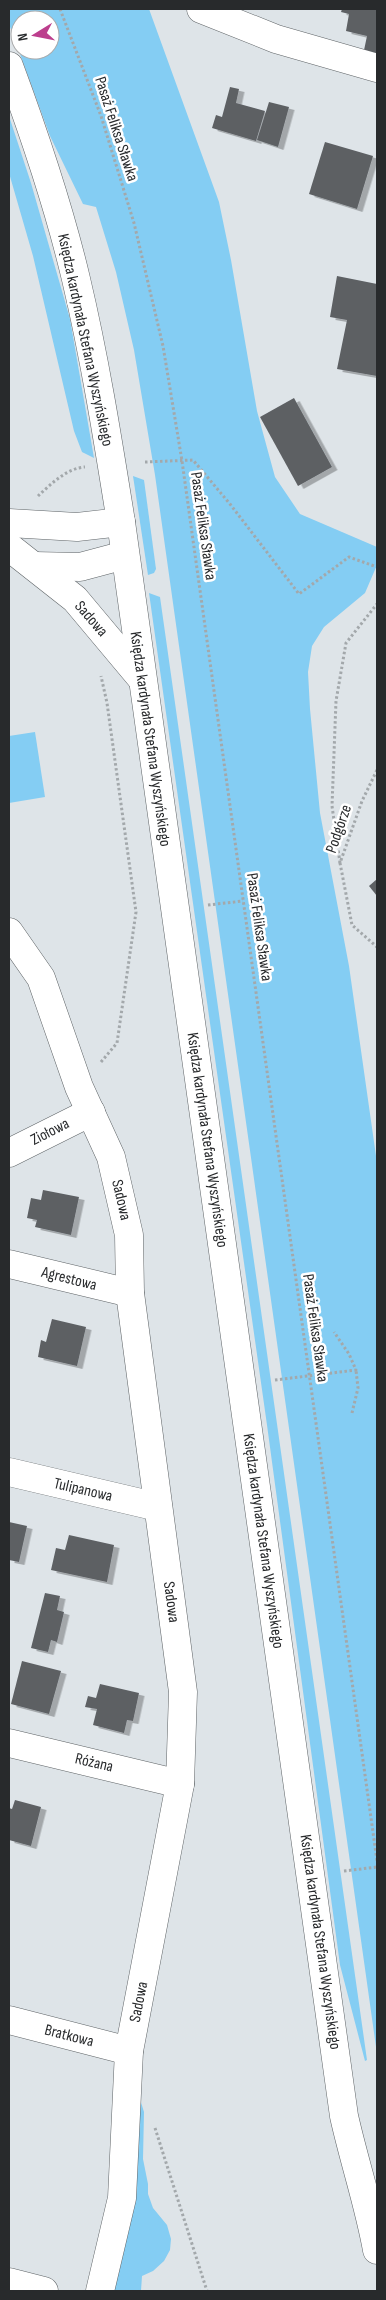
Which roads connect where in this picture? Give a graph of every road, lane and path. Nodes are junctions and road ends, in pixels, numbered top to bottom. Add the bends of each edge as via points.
1 (60, 9) edge
2 (201, 9) edge
3 (9, 66) edge
4 (377, 68) edge
5 (145, 462) dead end
6 (182, 462) junction
7 (79, 467) dead end
8 (35, 499) dead end
9 (121, 522) junction
10 (9, 523) edge
11 (9, 547) edge
12 (125, 555) junction
13 (34, 566) junction
14 (377, 567) edge
15 (377, 604) edge
16 (142, 679) junction
17 (108, 703) dead end
18 (377, 770) edge
19 (340, 863) junction
20 (243, 900) junction
21 (208, 905) dead end
22 (9, 932) edge
23 (377, 947) edge
24 (117, 1043) dead end
25 (91, 1112) junction
26 (9, 1153) edge
27 (9, 1264) edge
28 (130, 1294) junction
29 (334, 1332) dead end
30 (356, 1370) junction
31 (309, 1376) junction
32 (275, 1380) dead end
33 (352, 1413) dead end
34 (9, 1472) edge
35 (158, 1507) junction
36 (9, 1743) edge
37 (180, 1784) junction
38 (377, 1861) edge
39 (377, 1867) edge
40 (344, 1871) dead end
41 (9, 2020) edge
42 (129, 2051) junction
43 (152, 2121) dead end
44 (375, 2226) edge
45 (377, 2250) edge
46 (9, 2282) edge
47 (44, 2291) edge
48 (100, 2291) edge
49 (207, 2291) edge

1 - 6 path, Pasaż Feliksa Sławka via 101,116 134,223 163,346
2 - 4 street via 276,38
3 - 9 street, Księdza kardynała Stefana Wyszyńskiego via 47,176 76,279 98,380
5 - 6 path
6 - 14 path via 193,460 299,594 349,557
6 - 20 path, Pasaż Feliksa Sławka
7 - 8 path via 58,479
9 - 10 street via 78,527
9 - 12 street, Księdza kardynała Stefana Wyszyńskiego
11 - 13 street, Sadowa
12 - 13 street via 80,567
12 - 16 street, Księdza kardynała Stefana Wyszyńskiego
13 - 16 street, Sadowa via 75,600
15 - 19 path via 346,643 336,700 332,806
16 - 44 street, Księdza kardynała Stefana Wyszyńskiego via 344,2116
17 - 24 path via 136,912
18 - 19 path, Podgórze
19 - 23 path, Podgórze via 352,925
20 - 21 path
20 - 31 path, Pasaż Feliksa Sławka
22 - 25 street, Sadowa via 41,978 79,1087
25 - 26 street, Ziołowa
25 - 28 street, Sadowa via 111,1157 129,1235
27 - 28 street, Agrestowa
28 - 35 street, Sadowa
29 - 30 path via 350,1354
30 - 31 path
30 - 33 path via 358,1388
31 - 32 path
31 - 38 path, Pasaż Feliksa Sławka
34 - 35 street, Tulipanowa
35 - 37 street, Sadowa via 183,1692
36 - 37 street, Różana
37 - 42 street, Sadowa
39 - 40 path
41 - 42 street, Bratkowa
42 - 48 street, Sadowa via 122,2198
43 - 49 path
44 - 45 street, Księdza kardynała Stefana Wyszyńskiego
46 - 47 street

